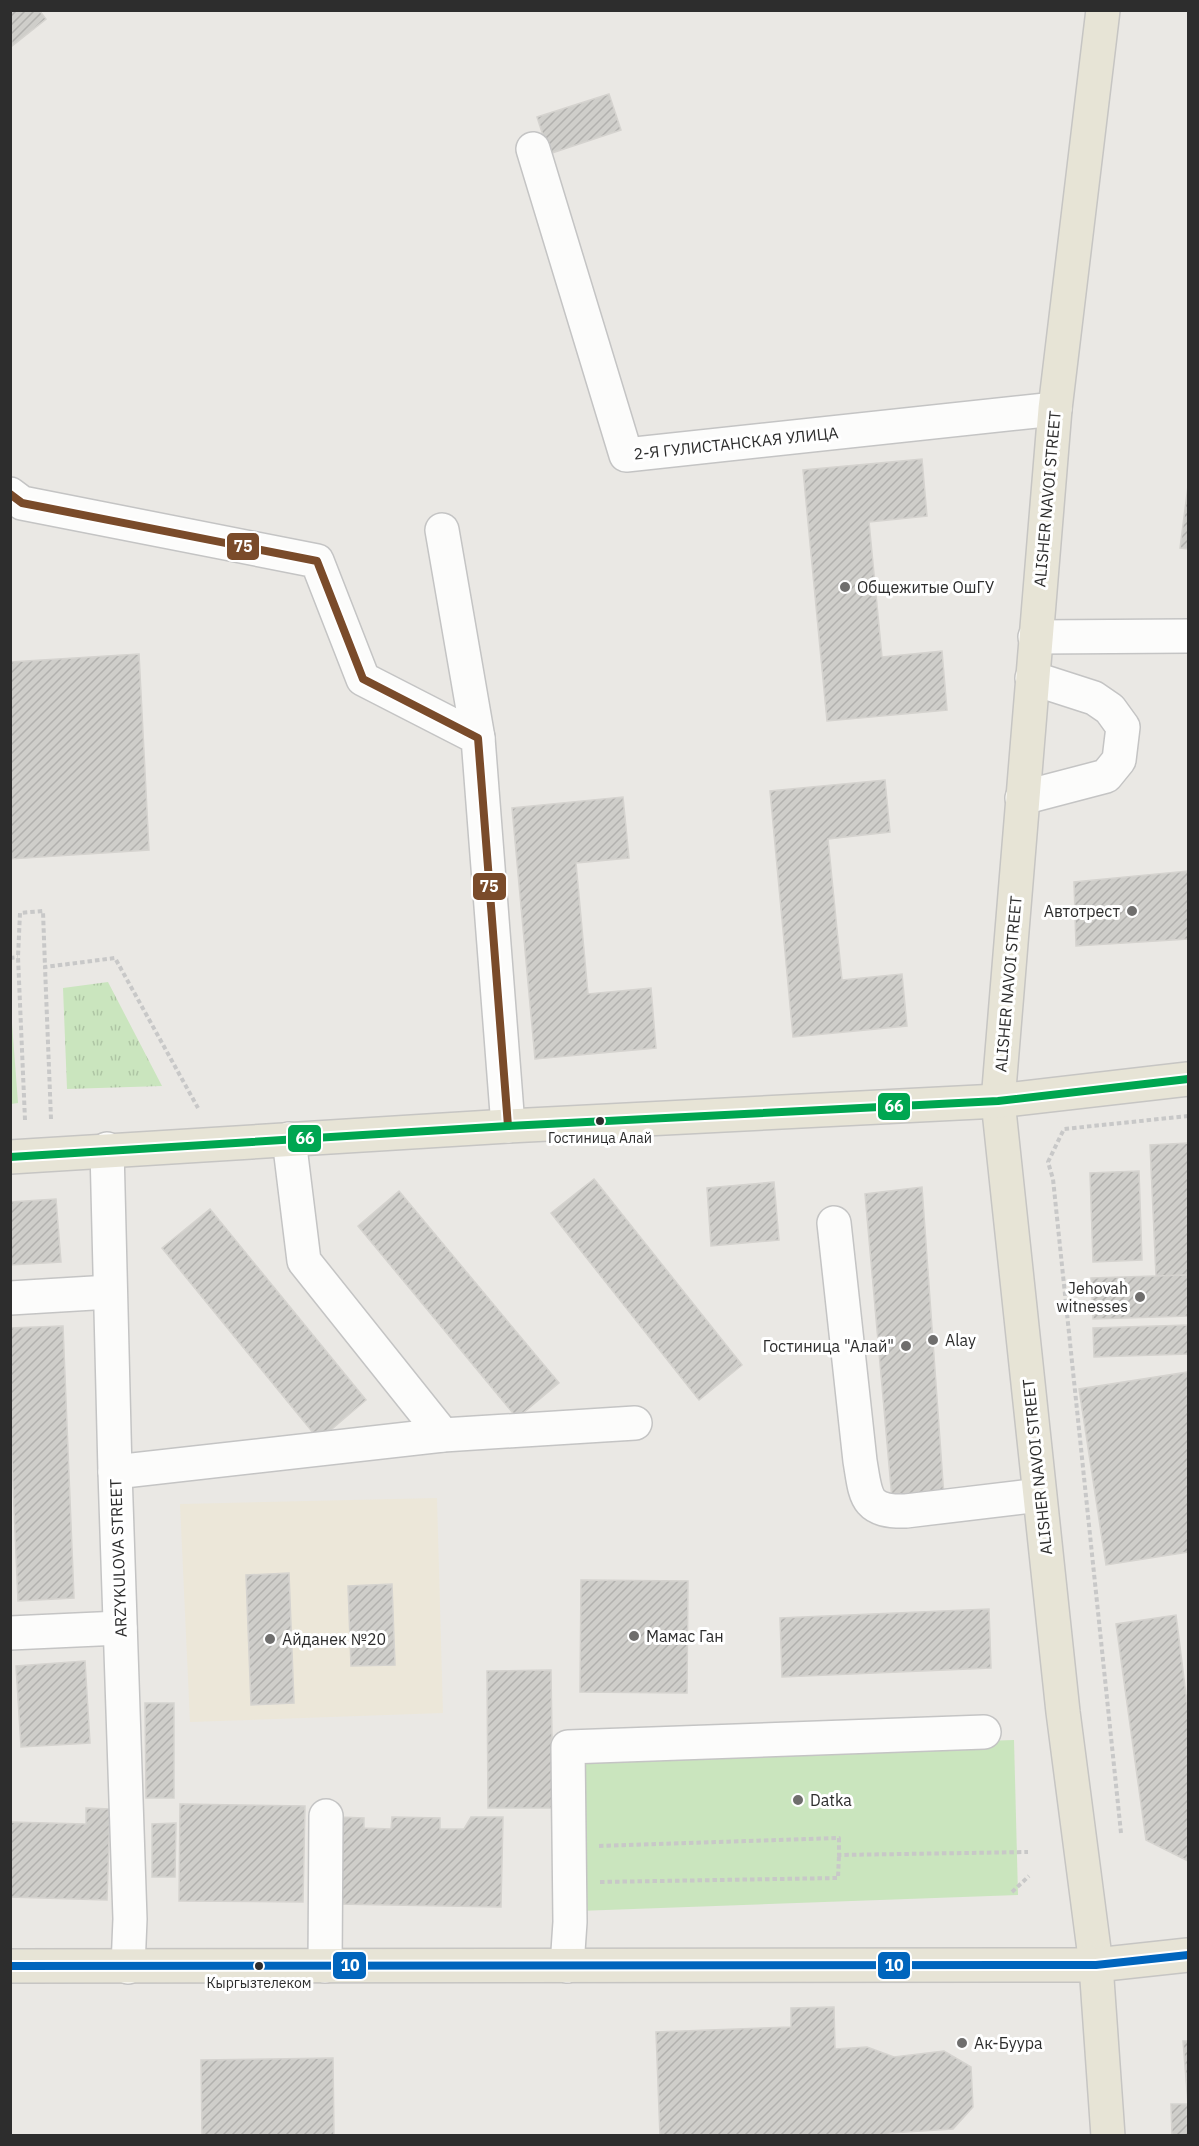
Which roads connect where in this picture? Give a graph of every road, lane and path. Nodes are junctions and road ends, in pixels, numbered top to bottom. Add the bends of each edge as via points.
1 (1103, 10) edge
2 (533, 149) dead end
3 (1055, 409) junction
4 (10, 494) edge
5 (442, 530) dead end
6 (1188, 636) edge
7 (1035, 637) junction
8 (1032, 678) junction
9 (478, 738) junction
10 (1023, 798) junction
11 (18, 957) junction
12 (10, 958) edge
13 (45, 967) junction
14 (1188, 1079) edge
15 (998, 1101) junction
16 (198, 1108) dead end
17 (1188, 1116) edge
18 (51, 1119) dead end
19 (25, 1120) dead end
20 (508, 1126) junction
21 (289, 1139) junction
22 (107, 1149) junction
23 (10, 1156) edge
24 (834, 1223) dead end
25 (110, 1292) junction
26 (10, 1298) edge
27 (635, 1424) dead end
28 (443, 1435) junction
29 (115, 1472) junction
30 (1039, 1495) junction
31 (120, 1628) junction
32 (10, 1633) edge
33 (984, 1732) dead end
34 (326, 1816) dead end
35 (1121, 1833) dead end
36 (569, 1847) junction
37 (1028, 1852) dead end
38 (839, 1855) junction
39 (1029, 1876) dead end
40 (570, 1882) junction
41 (1012, 1892) dead end
42 (1188, 1955) edge
43 (1096, 1965) junction
44 (10, 1966) edge
45 (325, 1966) junction
46 (567, 1966) junction
47 (128, 1967) junction
48 (1107, 2136) edge

1 - 3 main road, ALISHER NAVOI STREET
2 - 3 street, 2-Я ГУЛИСТАНСКАЯ УЛИЦА via 626,455
3 - 7 main road, ALISHER NAVOI STREET
4 - 9 street via 22,503 317,561 363,679
5 - 9 street
6 - 7 street
7 - 8 main road, ALISHER NAVOI STREET
8 - 10 main road, ALISHER NAVOI STREET
8 - 10 street via 1094,698 1110,709 1123,727 1119,760 1106,776
9 - 20 street
10 - 15 main road, ALISHER NAVOI STREET
11 - 12 path
11 - 13 path via 20,914 43,911
11 - 19 path
13 - 16 path via 115,958
13 - 18 path
14 - 15 main road
15 - 20 main road
15 - 30 main road, ALISHER NAVOI STREET
17 - 35 path via 1064,1129 1048,1162
20 - 21 main road
21 - 22 main road
21 - 28 street via 304,1261
22 - 23 main road
22 - 25 street, ARZYKULOVA STREET
24 - 30 street via 860,1461 872,1504 888,1512
25 - 26 street
25 - 29 street, ARZYKULOVA STREET
27 - 28 street
28 - 29 street
29 - 31 street, ARZYKULOVA STREET
30 - 43 main road, ALISHER NAVOI STREET
31 - 32 street
31 - 47 street, ARZYKULOVA STREET via 130,1919
33 - 36 street via 568,1748
34 - 45 street
36 - 38 path via 839,1838
36 - 40 street
37 - 38 path
38 - 40 path via 838,1878
39 - 41 path
40 - 46 street
42 - 43 main road
43 - 46 main road
43 - 48 main road, ALISHER NAVOI STREET
44 - 47 main road
45 - 46 main road
45 - 47 main road

